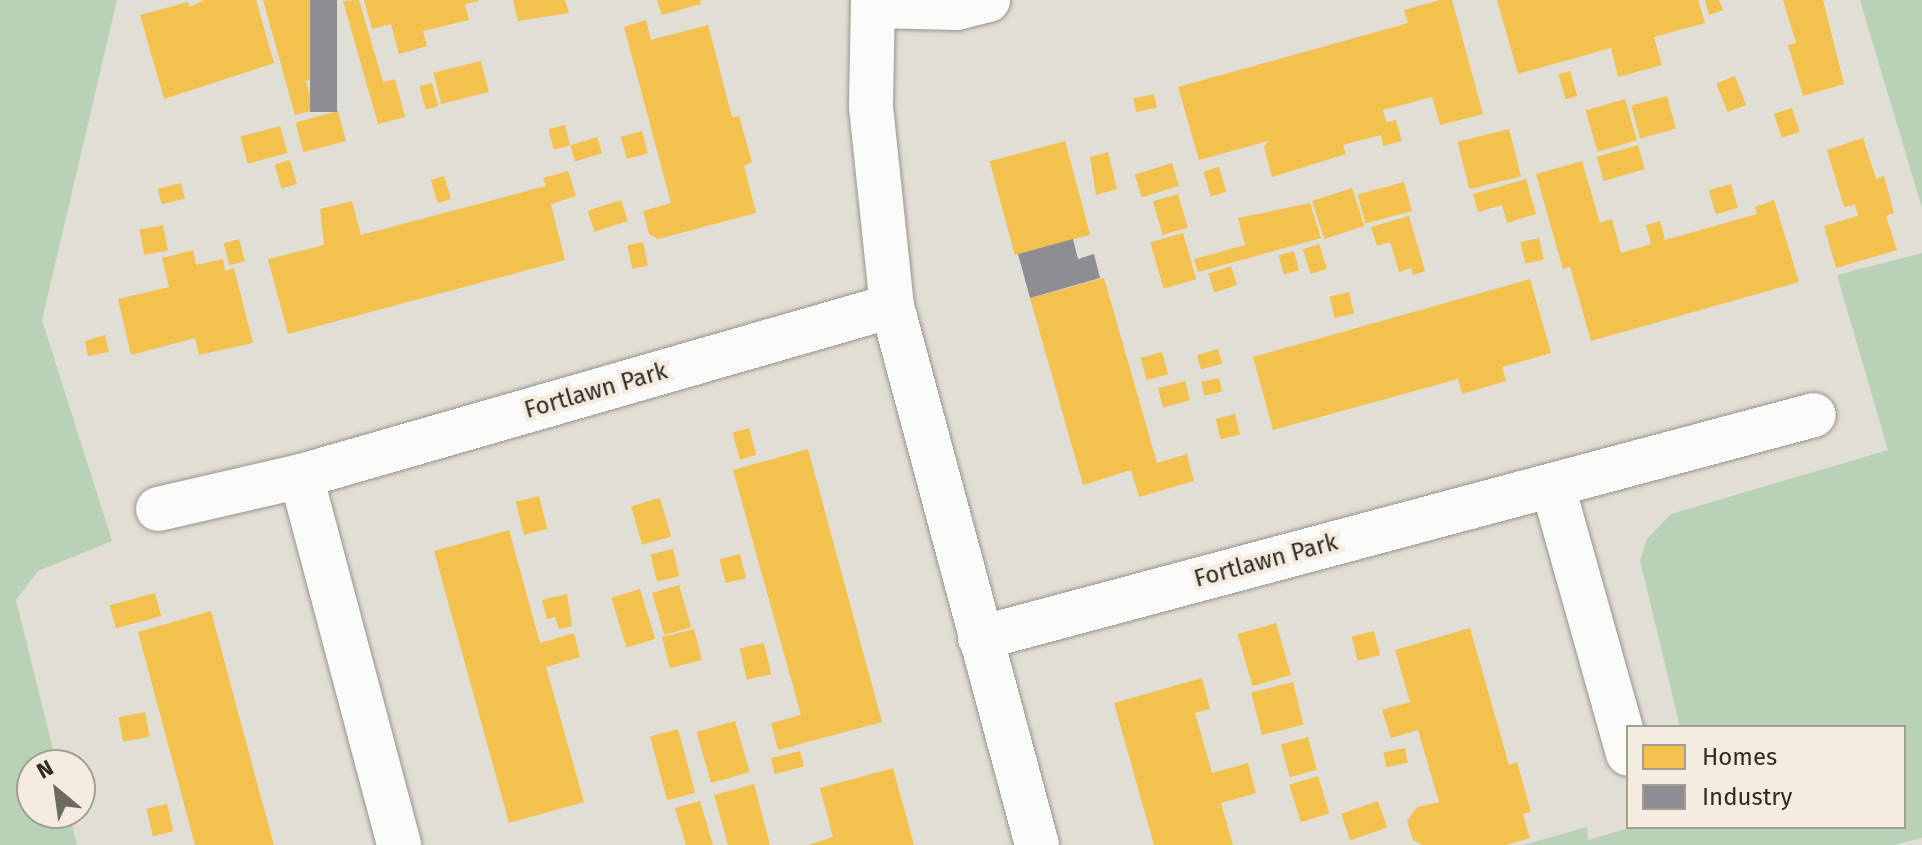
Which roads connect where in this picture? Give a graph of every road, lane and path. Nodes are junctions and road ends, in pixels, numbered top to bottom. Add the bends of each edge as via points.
1 (988, 0) edge
2 (873, 3) edge
3 (892, 306) junction
4 (1814, 415) dead end
5 (301, 476) junction
6 (1553, 487) junction
7 (158, 509) dead end
8 (980, 638) junction
9 (1626, 747) edge
10 (399, 845) edge
11 (1037, 845) edge

1 - 2 street via 957,8
2 - 3 street via 871,107
3 - 5 street, Fortlawn Park
3 - 8 street
4 - 6 street, Fortlawn Park
5 - 7 street, Fortlawn Park
5 - 10 street
6 - 8 street, Fortlawn Park
6 - 9 street
8 - 11 street

